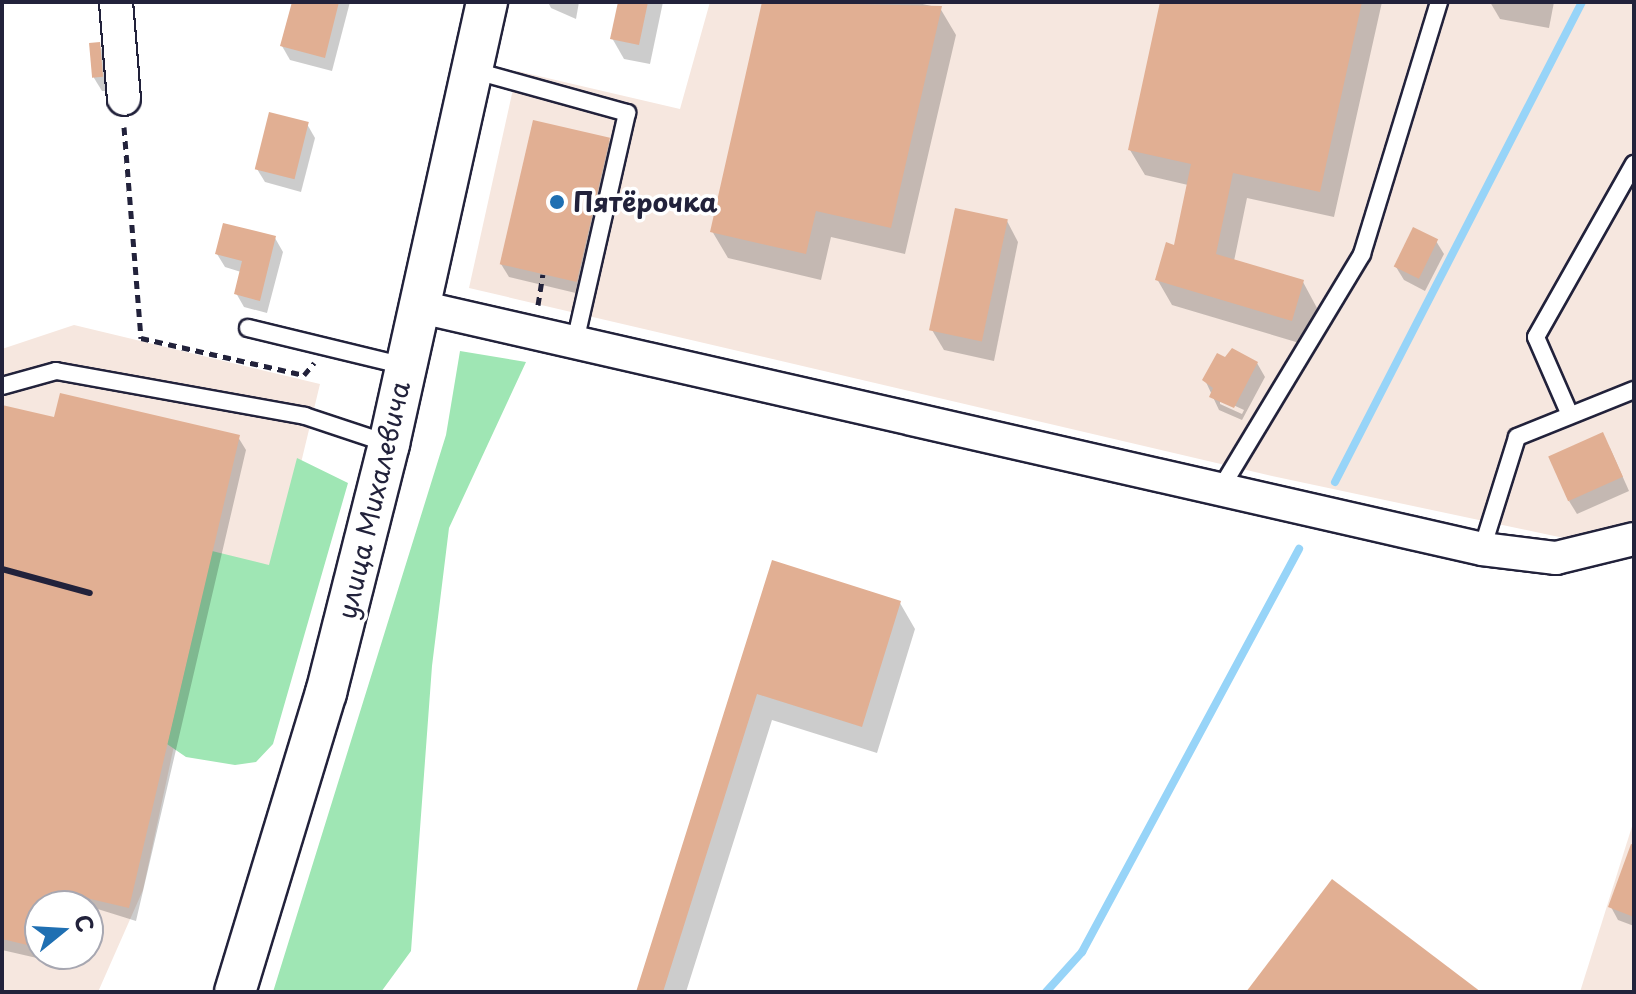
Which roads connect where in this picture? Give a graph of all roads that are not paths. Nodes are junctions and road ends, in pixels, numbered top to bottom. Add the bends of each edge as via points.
1 (116, 2) edge
2 (487, 2) edge
3 (1439, 2) edge
4 (471, 70) junction
5 (124, 99) road end
6 (1634, 164) edge
7 (416, 306) junction
8 (248, 328) dead end
9 (575, 341) junction
10 (405, 366) junction
11 (2, 386) edge
12 (1634, 390) edge
13 (1570, 415) junction
14 (389, 444) junction
15 (1221, 488) junction
16 (1634, 539) edge
17 (1482, 549) junction
18 (235, 992) edge

1 - 5 street
2 - 4 street, улица Михалевича
3 - 15 lane via 1362,254
4 - 7 street, улица Михалевича
4 - 9 lane via 627,113
6 - 13 lane via 1536,337
7 - 9 street
7 - 10 street, улица Михалевича
8 - 10 lane
9 - 15 street
10 - 14 street, улица Михалевича
11 - 14 lane via 56,371 305,416
12 - 13 lane
13 - 17 lane via 1517,437
14 - 18 street, улица Михалевича via 326,693
15 - 17 street
16 - 17 street via 1556,558

